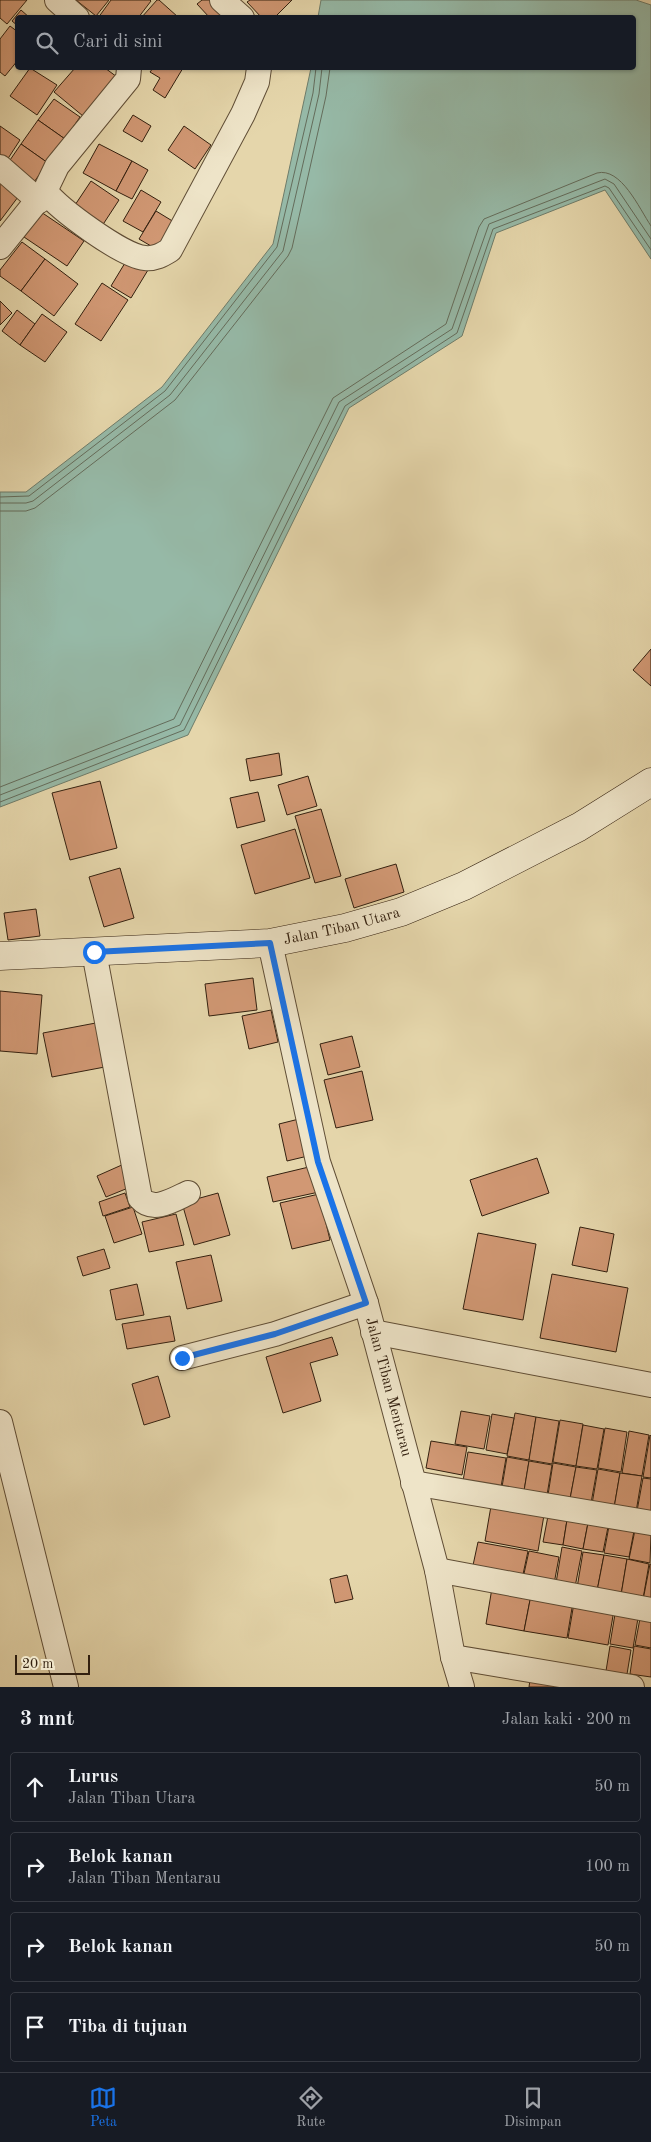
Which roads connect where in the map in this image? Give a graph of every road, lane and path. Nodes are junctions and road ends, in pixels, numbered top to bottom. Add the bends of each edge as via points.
1 (57, 0) edge
2 (222, 0) edge
3 (74, 15) edge
4 (239, 15) edge
5 (129, 70) edge
6 (260, 70) edge
7 (0, 167) edge
8 (42, 196) junction
9 (0, 248) edge
10 (651, 782) edge
11 (270, 943) junction
12 (94, 952) junction
13 (0, 956) edge
14 (188, 1193) dead end
15 (366, 1303) junction
16 (373, 1332) junction
17 (182, 1358) dead end
18 (651, 1385) edge
19 (0, 1422) edge
20 (414, 1483) junction
21 (651, 1523) edge
22 (437, 1570) junction
23 (651, 1610) edge
24 (453, 1657) junction
25 (66, 1687) edge
26 (462, 1687) edge
27 (632, 1687) edge

1 - 3 street
2 - 4 street
5 - 8 street via 128,79 57,166
6 - 8 street via 243,114 170,250 160,256 145,258 132,255
7 - 8 street
8 - 9 street
10 - 11 street, Jalan Tiban Utara via 579,827 464,886 401,912 354,926
11 - 12 street, Jalan Tiban Utara
11 - 15 street, Jalan Tiban Mentarau via 318,1162
12 - 13 street, Jalan Tiban Utara
12 - 14 street via 140,1198 144,1203 166,1204
15 - 16 street, Jalan Tiban Mentarau
15 - 17 street via 275,1334
16 - 18 street
16 - 20 street, Jalan Tiban Mentarau
19 - 25 street
20 - 21 street
20 - 22 street, Jalan Tiban Mentarau
22 - 23 street
22 - 24 street, Jalan Tiban Mentarau
24 - 26 street, Jalan Tiban Mentarau
24 - 27 street

